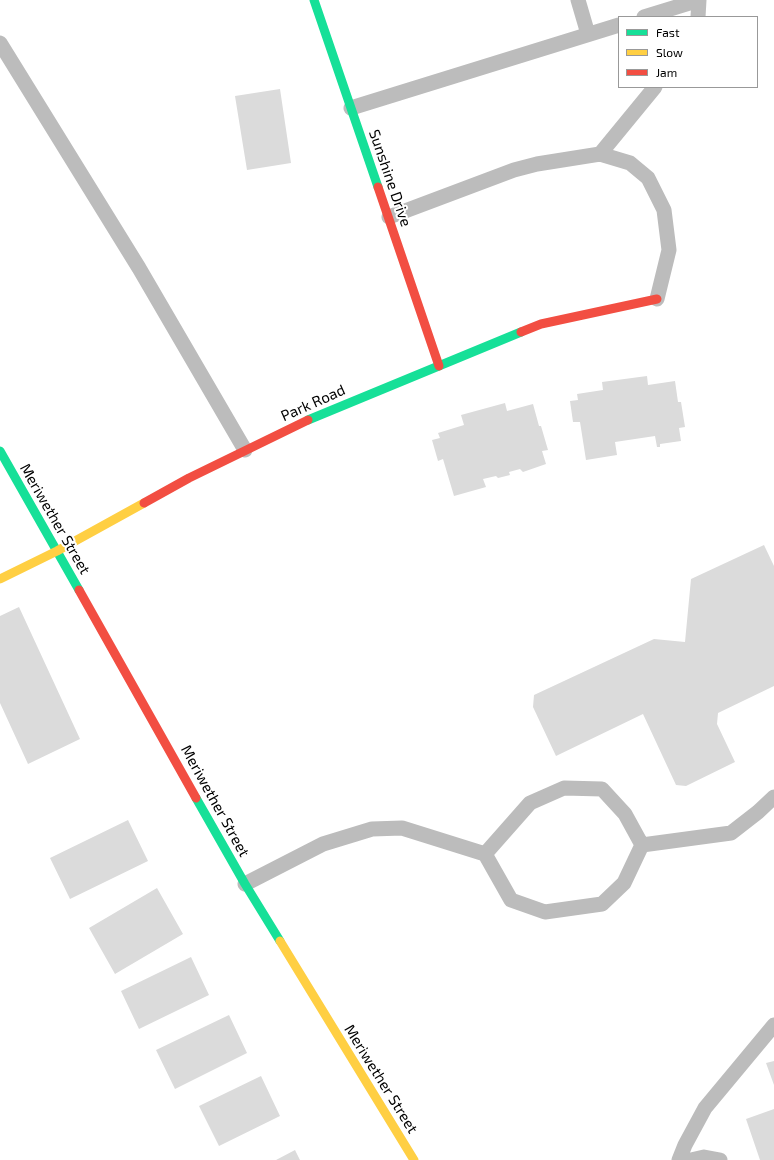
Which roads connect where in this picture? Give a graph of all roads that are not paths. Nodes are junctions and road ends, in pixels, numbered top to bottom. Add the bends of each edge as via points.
1 (314, 0) edge
2 (578, 0) edge
3 (698, 0) edge
4 (647, 16) edge
5 (698, 16) edge
6 (618, 25) edge
7 (588, 34) junction
8 (0, 43) edge
9 (654, 88) edge
10 (351, 108) junction
11 (600, 154) junction
12 (389, 217) junction
13 (657, 298) joint
14 (439, 366) junction
15 (245, 450) junction
16 (0, 451) edge
17 (57, 551) junction
18 (0, 579) edge
19 (774, 797) edge
20 (642, 845) junction
21 (485, 854) junction
22 (245, 884) junction
23 (774, 1025) edge
24 (414, 1160) edge
25 (680, 1160) edge
26 (691, 1160) edge
27 (720, 1160) edge

1 - 10 street, Sunshine Drive
2 - 7 lane
3 - 4 lane
3 - 5 lane
6 - 7 lane
7 - 10 lane
8 - 15 lane via 139,268
9 - 11 lane
10 - 12 street, Sunshine Drive
11 - 12 lane via 514,170
11 - 13 lane via 630,163 648,178 664,210 669,250
12 - 14 street, Sunshine Drive
13 - 14 street, Park Road via 541,324
14 - 15 street, Park Road via 320,414
15 - 17 street, Park Road
16 - 17 street, Meriwether Street
17 - 18 street, Park Road
17 - 22 street, Meriwether Street
19 - 20 lane via 731,833
20 - 21 lane via 625,814 602,789 564,788 530,803
20 - 21 lane via 624,883 602,904 545,912 511,900
21 - 22 lane via 402,828 372,829 323,844
22 - 24 street, Meriwether Street
23 - 25 lane via 705,1108
26 - 27 lane

